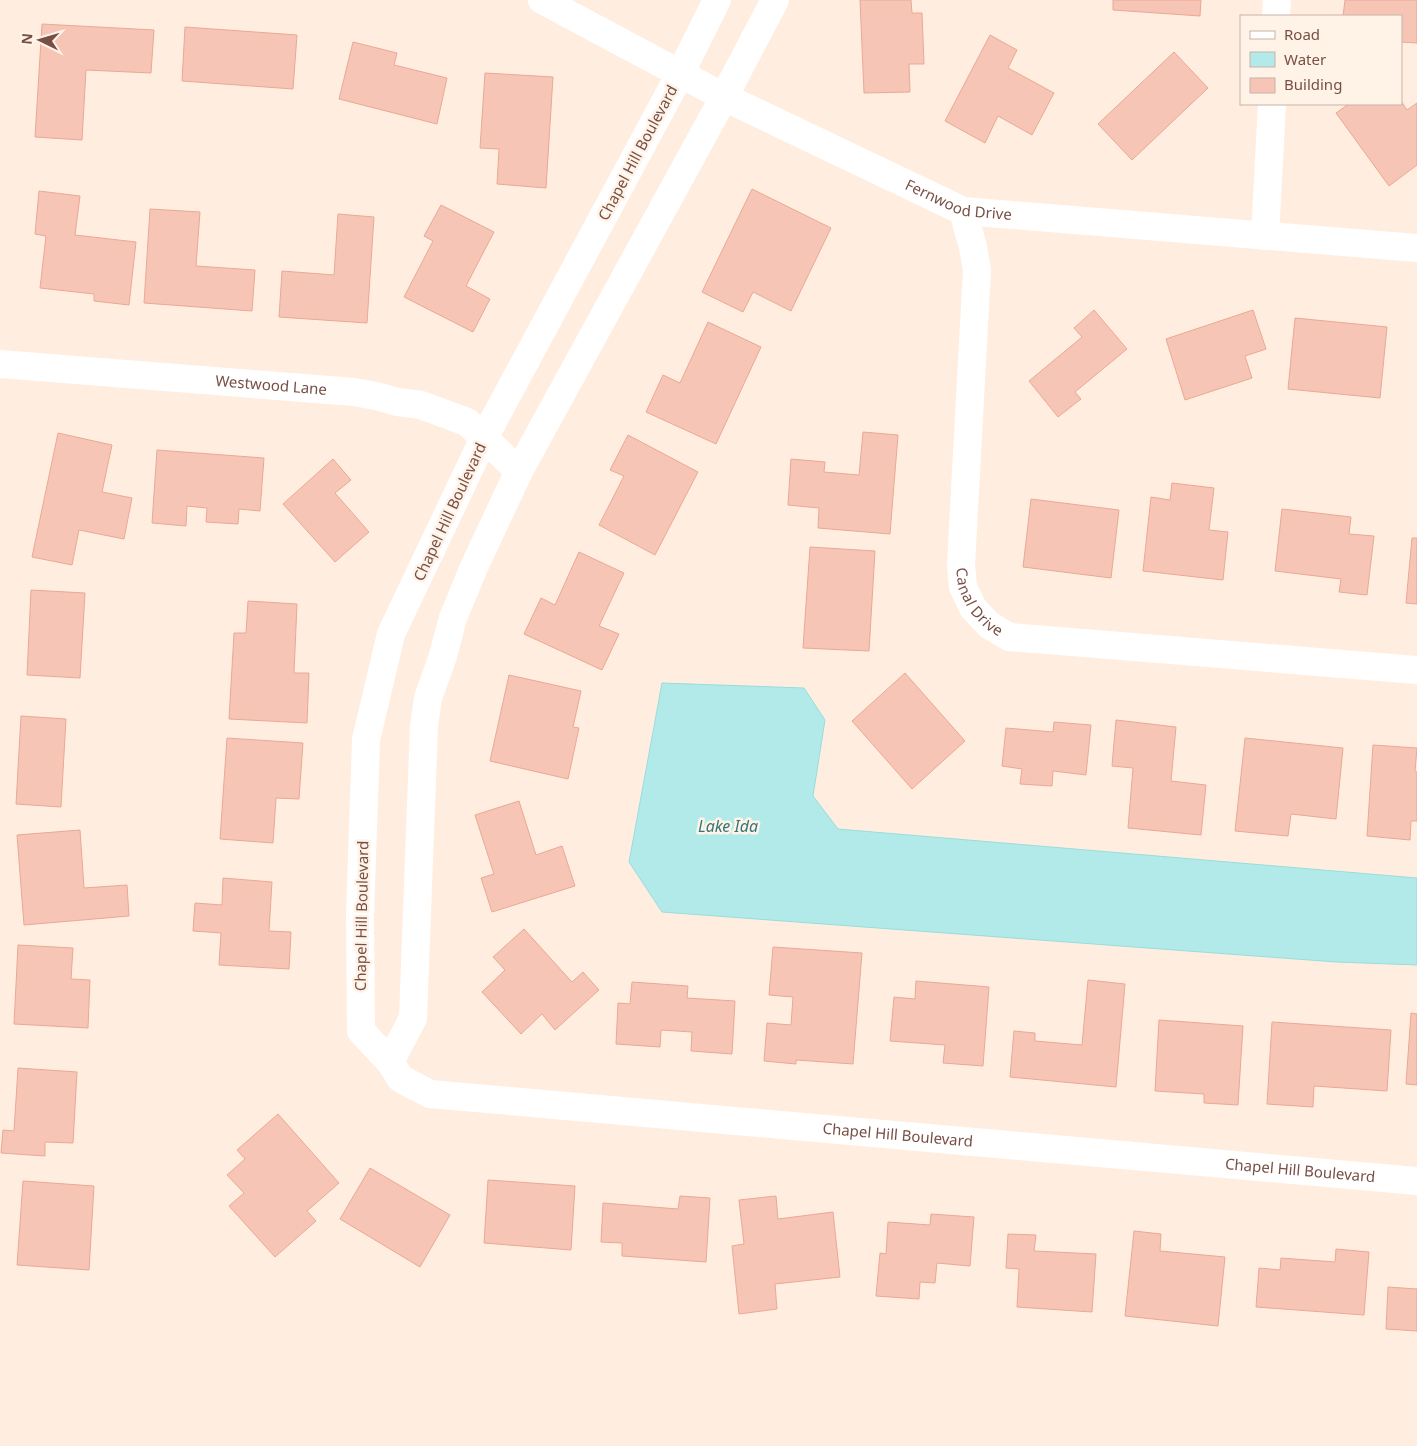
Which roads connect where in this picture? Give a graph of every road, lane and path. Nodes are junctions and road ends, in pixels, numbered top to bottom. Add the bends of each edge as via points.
1 (542, 0) edge
2 (717, 0) edge
3 (775, 0) edge
4 (1277, 0) edge
5 (1276, 15) edge
6 (680, 74) junction
7 (724, 97) junction
8 (1272, 105) edge
9 (963, 211) junction
10 (1265, 236) junction
11 (1417, 248) edge
12 (0, 364) edge
13 (484, 438) junction
14 (519, 471) junction
15 (1417, 670) edge
16 (390, 1062) junction
17 (1417, 1181) edge

1 - 6 street, Fernwood Drive
2 - 6 street, Chapel Hill Boulevard
3 - 7 street
4 - 5 street
6 - 7 street, Fernwood Drive
6 - 13 street, Chapel Hill Boulevard
7 - 9 street, Fernwood Drive
7 - 14 street
8 - 10 street
9 - 10 street, Fernwood Drive
9 - 15 street, Canal Drive via 977,270 961,564 963,587 973,608 989,625 1010,636
10 - 11 street, Fernwood Drive
12 - 13 street, Westwood Lane via 354,392 421,405 467,422
13 - 14 street, Westwood Lane
13 - 16 street, Chapel Hill Boulevard via 391,634 366,740 360,915 362,1031
14 - 16 street via 456,609 428,698 424,726 412,1018
16 - 17 street, Chapel Hill Boulevard via 401,1079 430,1094

